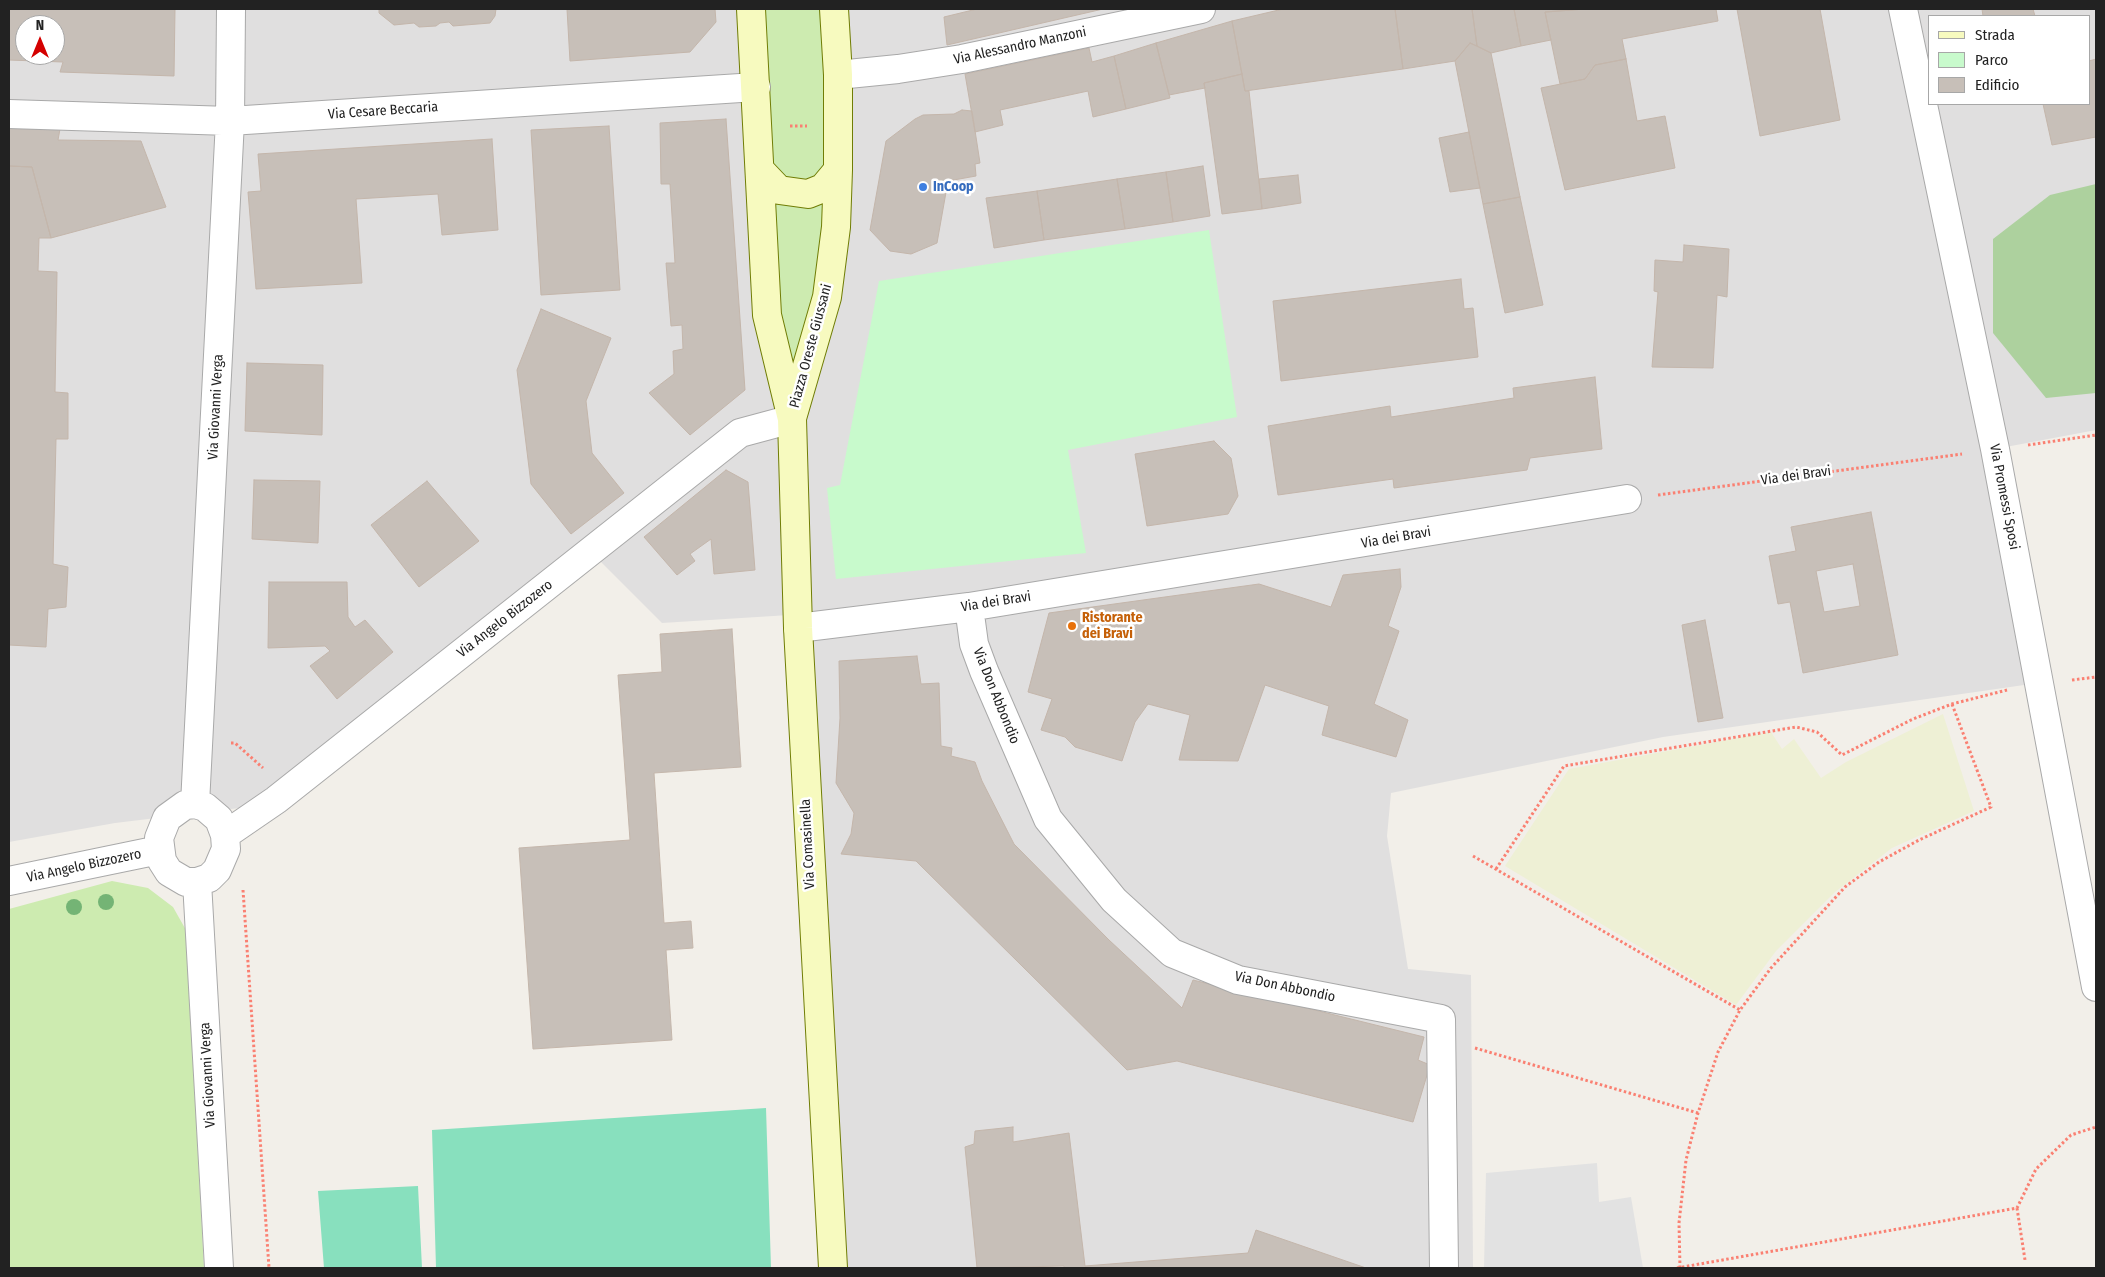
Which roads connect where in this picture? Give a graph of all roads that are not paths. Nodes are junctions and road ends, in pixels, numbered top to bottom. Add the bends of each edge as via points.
1 (231, 9) edge
2 (751, 9) edge
3 (834, 9) edge
4 (1201, 9) edge
5 (1903, 9) edge
6 (838, 75) junction
7 (756, 87) junction
8 (9, 114) edge
9 (230, 121) junction
10 (760, 170) junction
11 (838, 170) junction
12 (792, 419) junction
13 (1627, 499) road end
14 (969, 607) junction
15 (798, 628) junction
16 (195, 804) junction
17 (225, 836) junction
18 (159, 850) junction
19 (9, 881) edge
20 (197, 882) junction
21 (2096, 987) edge
22 (219, 1268) edge
23 (833, 1268) edge
24 (1444, 1268) edge

1 - 9 street, Via Giovanni Verga
2 - 7 street, Piazza Oreste Giussani
3 - 6 street, Piazza Oreste Giussani
4 - 6 street, Via Alessandro Manzoni via 962,59
5 - 21 street, Via Promessi Sposi via 1995,449
6 - 11 street, Piazza Oreste Giussani
7 - 9 street, Via Cesare Beccaria
7 - 10 street, Piazza Oreste Giussani
8 - 9 street, Via Cesare Beccaria
9 - 16 street, Via Giovanni Verga
10 - 11 street via 780,190 808,194 823,188
10 - 12 street, Piazza Oreste Giussani via 767,315
11 - 12 street, Piazza Oreste Giussani via 836,227 827,297
12 - 15 street, Via Comasinella
12 - 17 street, Via Angelo Bizzozero via 740,433 276,800
13 - 14 street, Via dei Bravi
14 - 15 street, Via dei Bravi
14 - 24 street, Via Don Abbondio via 974,644 984,671 1048,819 1114,900 1172,952 1238,980 1441,1019
15 - 23 street, Via Comasinella
16 - 17 street via 214,812
16 - 18 street via 185,805 167,818 159,838
17 - 20 street via 226,849 217,870 210,878
18 - 19 street, Via Angelo Bizzozero
18 - 20 street via 162,861 173,875 186,882
20 - 22 street, Via Giovanni Verga

